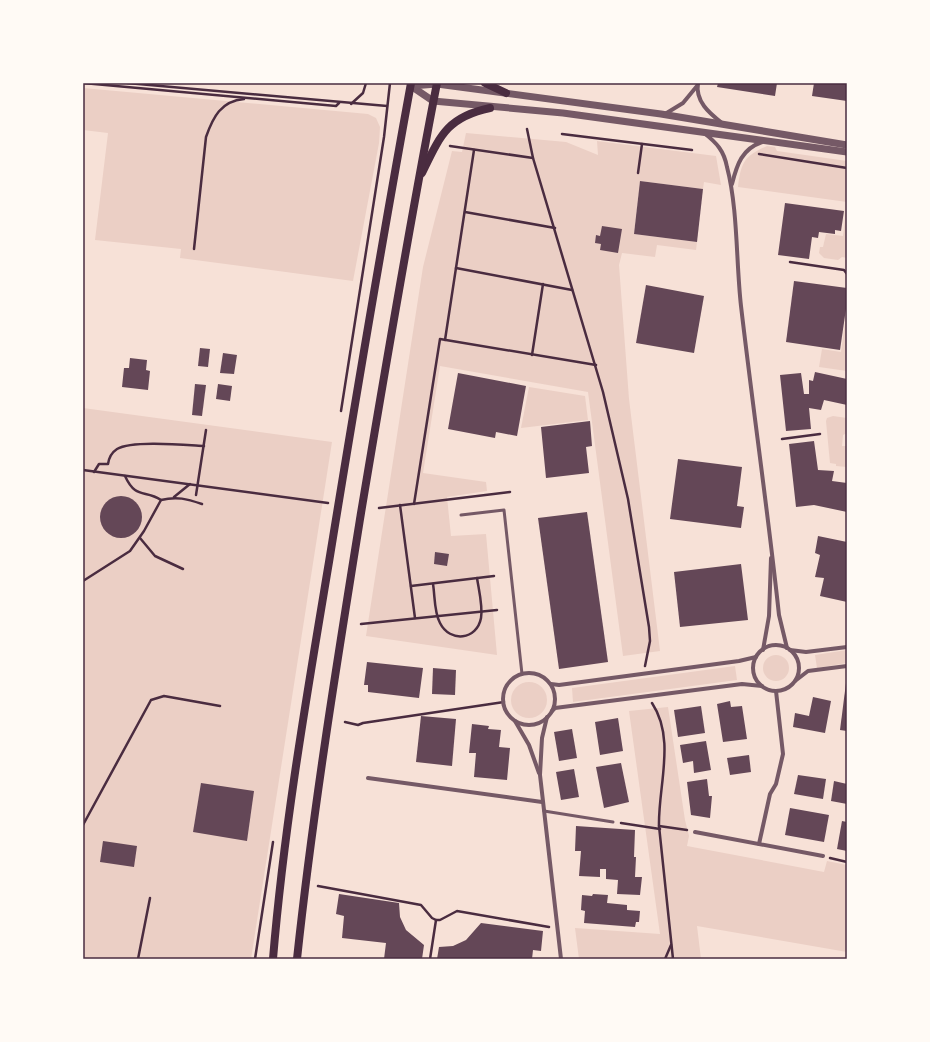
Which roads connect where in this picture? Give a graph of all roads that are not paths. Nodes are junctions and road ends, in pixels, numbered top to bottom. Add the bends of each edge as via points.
1 (437, 83) edge
2 (485, 83) edge
3 (411, 85) edge
4 (697, 85) edge
5 (506, 93) junction
6 (433, 101) junction
7 (490, 108) junction
8 (661, 114) junction
9 (724, 124) junction
10 (701, 131) junction
11 (765, 141) junction
12 (847, 144) edge
13 (847, 152) edge
14 (417, 182) junction
15 (731, 186) junction
16 (461, 515) dead end
17 (771, 542) junction
18 (847, 647) edge
19 (788, 649) junction
20 (763, 650) junction
21 (756, 657) junction
22 (847, 666) edge
23 (522, 674) junction
24 (794, 682) junction
25 (551, 684) junction
26 (762, 686) junction
27 (776, 690) junction
28 (552, 711) junction
29 (547, 718) junction
30 (514, 719) junction
31 (540, 775) junction
32 (368, 778) dead end
33 (542, 802) junction
34 (544, 811) junction
35 (613, 822) road end
36 (695, 832) road end
37 (759, 844) junction
38 (823, 856) road end
39 (273, 959) edge
40 (297, 959) edge
41 (561, 959) edge

1 - 3 street
1 - 5 street
1 - 6 main road
2 - 5 main road
3 - 6 street
3 - 39 main road via 379,258 302,720 283,852
4 - 8 street via 683,103 668,113
4 - 9 street via 702,105 707,112
5 - 8 street
6 - 7 street
6 - 14 main road
7 - 10 street via 563,113
7 - 14 main road via 467,113 445,131 438,139
8 - 9 street
9 - 12 street
10 - 11 street
10 - 15 street via 718,143
11 - 13 street
11 - 15 street via 753,145 742,155
14 - 40 main road via 327,720
15 - 17 street via 741,305
16 - 23 lane via 504,510
17 - 19 street via 779,615
17 - 20 street via 769,616
18 - 19 street via 806,652
19 - 20 street via 776,645
19 - 24 street via 798,665
20 - 21 street
21 - 25 street via 644,674
21 - 26 street via 754,675
22 - 24 street via 808,671
23 - 25 street via 538,674
23 - 30 street via 508,683 505,690 504,702 508,714
24 - 27 street via 786,688
25 - 28 street via 556,699
26 - 27 street
26 - 28 street via 742,684 555,708
27 - 37 street via 783,754 776,784 770,794
28 - 29 street
29 - 30 street via 533,724 521,723
29 - 31 street via 542,738
30 - 31 street via 529,745
31 - 33 street
32 - 33 street
33 - 34 street
34 - 35 lane
34 - 41 street
36 - 37 street
37 - 38 street

